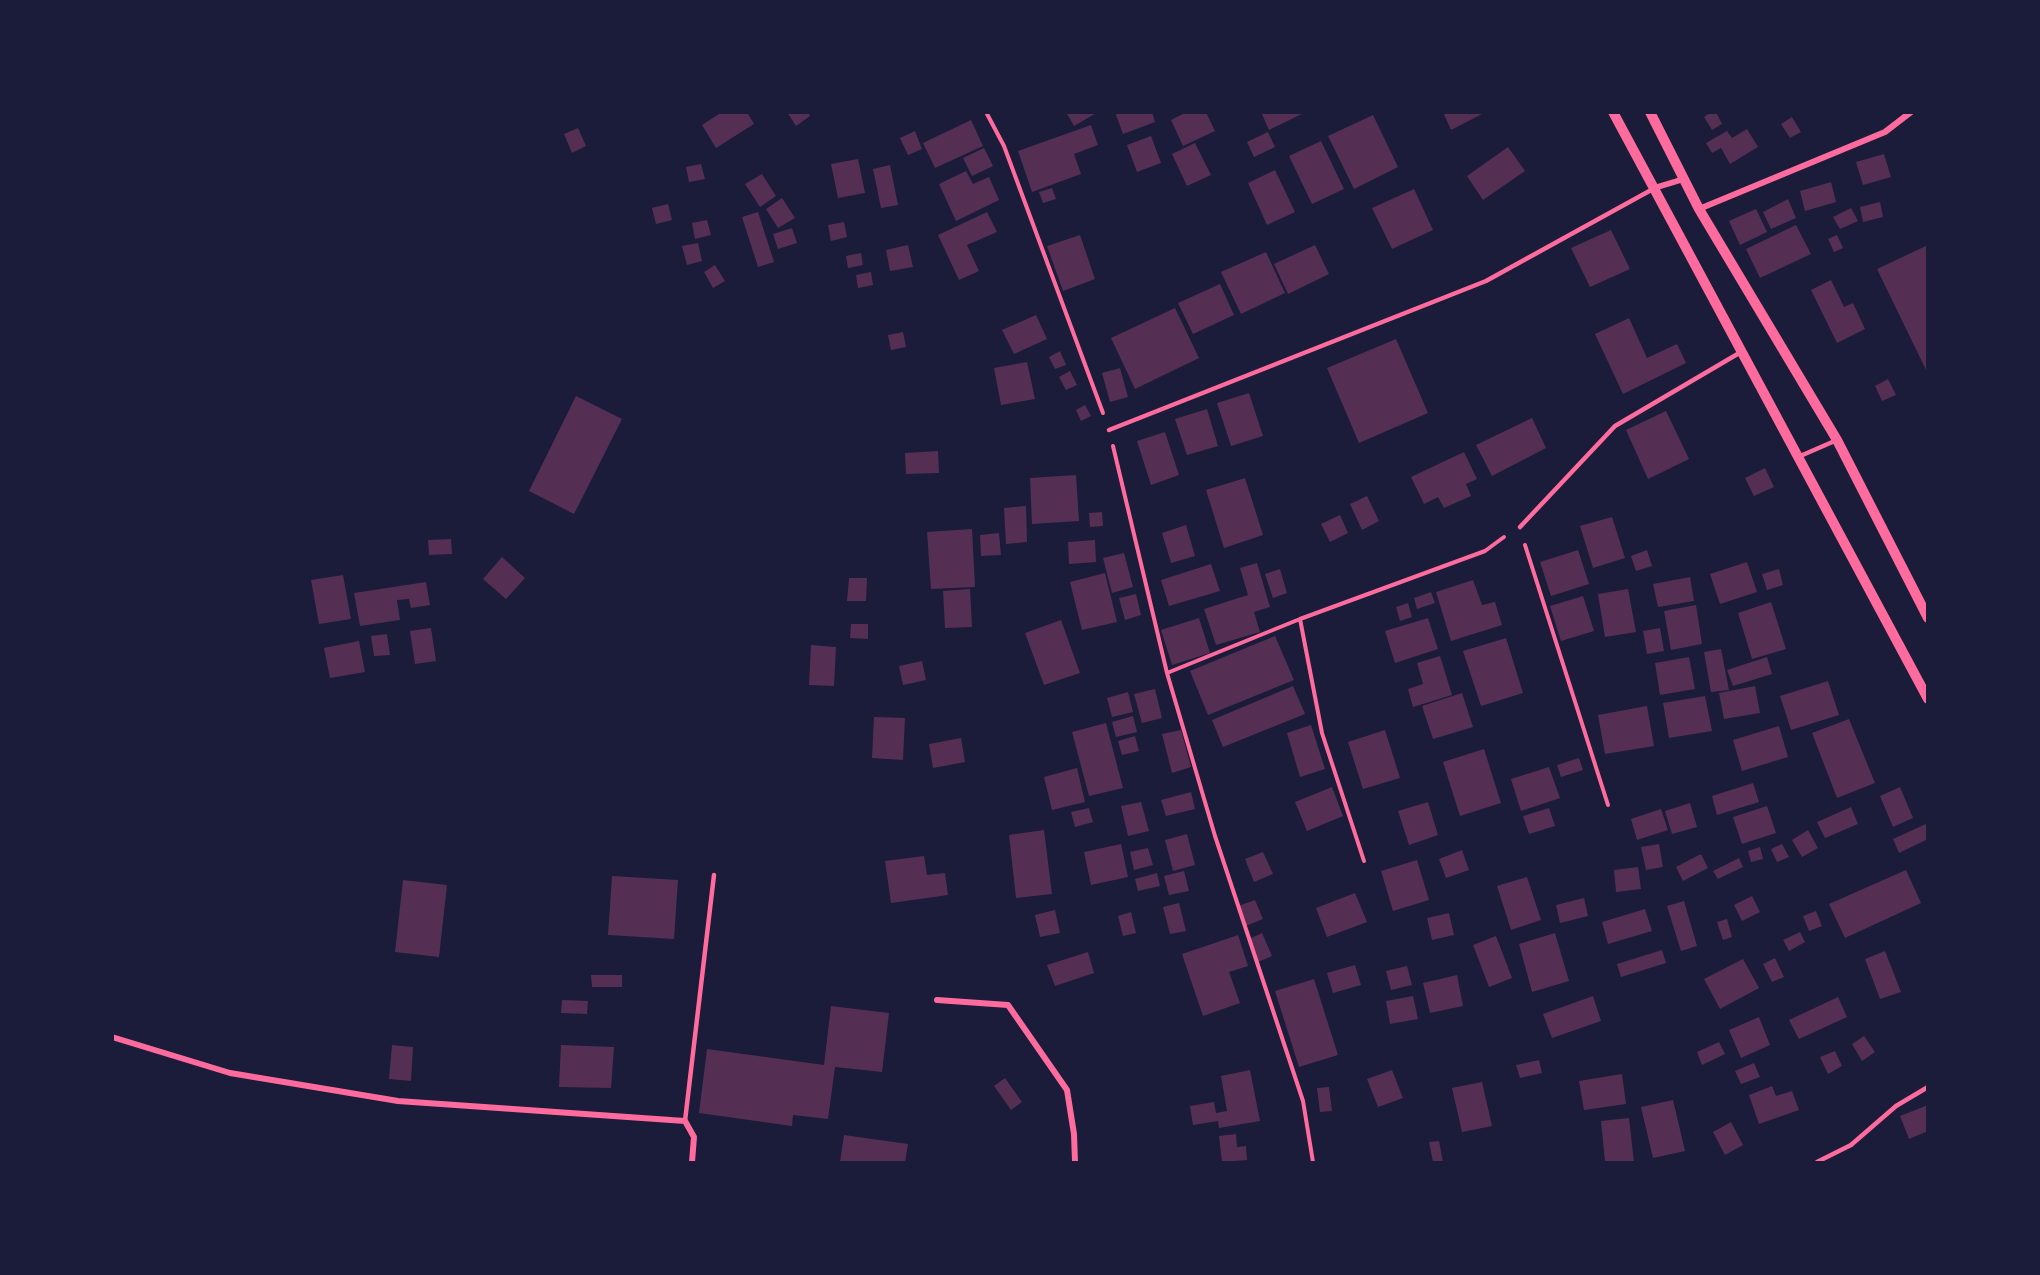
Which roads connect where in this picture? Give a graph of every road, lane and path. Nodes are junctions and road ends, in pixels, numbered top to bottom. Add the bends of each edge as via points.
1 (986, 112) edge
2 (1614, 112) edge
3 (1650, 112) edge
4 (1911, 112) edge
5 (1684, 179) junction
6 (1653, 189) junction
7 (1699, 209) junction
8 (1741, 352) junction
9 (1109, 430) junction
10 (1837, 440) junction
11 (1797, 457) junction
12 (1520, 527) junction
13 (1928, 618) edge
14 (1300, 619) junction
15 (1167, 673) junction
16 (1928, 699) edge
17 (1608, 805) dead end
18 (1364, 861) dead end
19 (714, 875) dead end
20 (937, 1000) dead end
21 (112, 1037) edge
22 (1928, 1087) edge
23 (685, 1121) junction
24 (692, 1162) edge
25 (1075, 1162) edge
26 (1313, 1162) edge
27 (1817, 1162) edge

1 - 9 path via 1004,146
2 - 6 street
3 - 5 street
4 - 7 street via 1885,132
5 - 6 street
5 - 7 street
6 - 8 street
6 - 9 lane via 1486,281
7 - 10 street
8 - 11 street
8 - 12 lane via 1615,426
9 - 15 path
10 - 11 lane
10 - 13 street
11 - 16 street
12 - 14 path via 1485,551
12 - 17 path
14 - 15 path
14 - 18 path via 1322,734
15 - 26 path via 1215,836 1303,1101
19 - 23 lane
20 - 25 street via 1008,1005 1067,1089
21 - 23 street via 230,1073 398,1101
22 - 27 lane via 1896,1106 1851,1145
23 - 24 street via 694,1137

